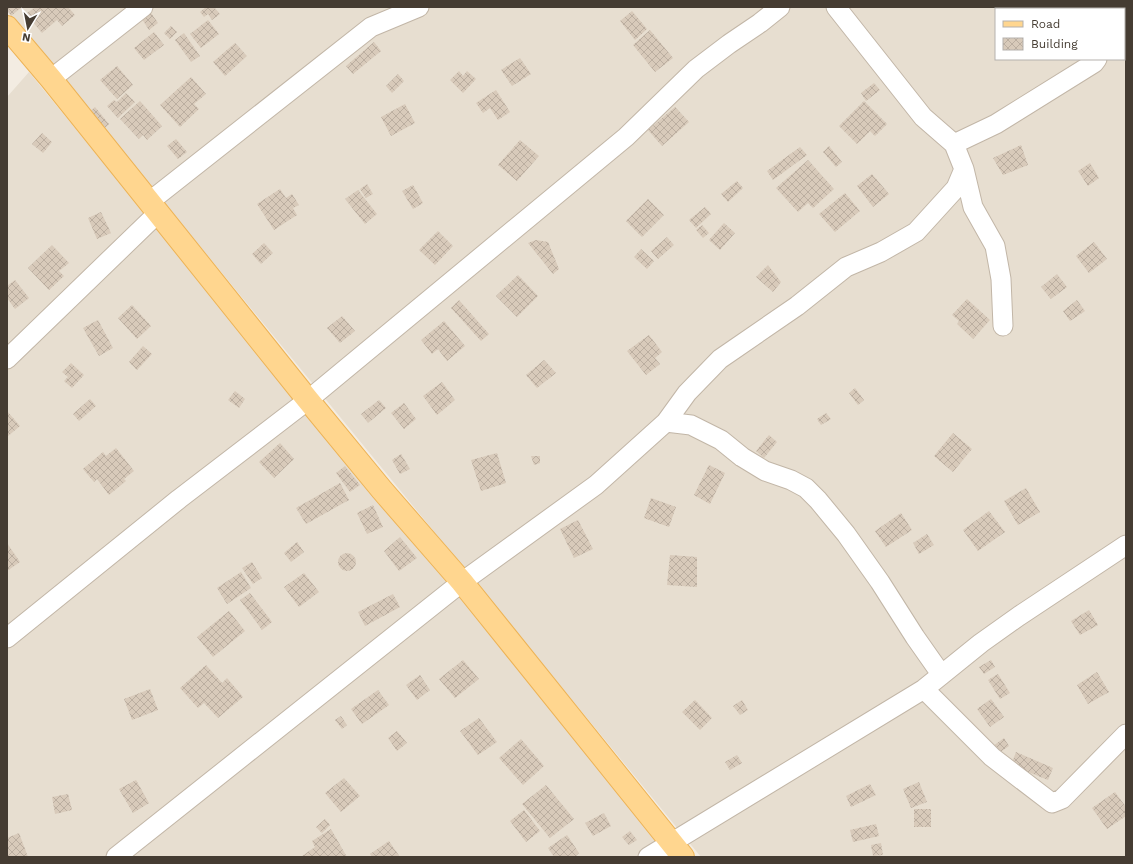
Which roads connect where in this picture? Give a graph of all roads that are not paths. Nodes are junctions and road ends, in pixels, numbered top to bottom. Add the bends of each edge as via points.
1 (143, 7) edge
2 (419, 7) edge
3 (780, 7) edge
4 (836, 7) edge
5 (7, 27) edge
6 (1096, 60) edge
7 (51, 79) junction
8 (954, 144) junction
9 (964, 169) junction
10 (154, 208) junction
11 (1002, 326) dead end
12 (7, 359) edge
13 (308, 400) junction
14 (666, 422) junction
15 (1126, 545) edge
16 (462, 582) junction
17 (7, 638) edge
18 (941, 674) junction
19 (924, 689) junction
20 (1126, 734) edge
21 (677, 850) edge
22 (116, 857) edge
23 (648, 857) edge

1 - 7 street
2 - 10 street via 371,26
3 - 13 street via 696,69 626,137
4 - 8 street via 923,117
5 - 7 main road
6 - 8 street via 996,124
7 - 10 main road
8 - 9 street
9 - 11 street via 973,207 995,246 1001,279
9 - 14 street via 956,188 916,232 882,252 846,267 797,306 720,360 687,393
10 - 12 street
10 - 13 main road
13 - 16 main road
13 - 17 street via 179,498
14 - 16 street via 596,485
14 - 18 street via 691,425 721,440 765,471 806,488 846,534
15 - 18 street via 1019,616
16 - 21 main road
16 - 22 street
18 - 19 street
19 - 20 street via 992,757 1052,803 1062,798
19 - 21 street
21 - 23 street

